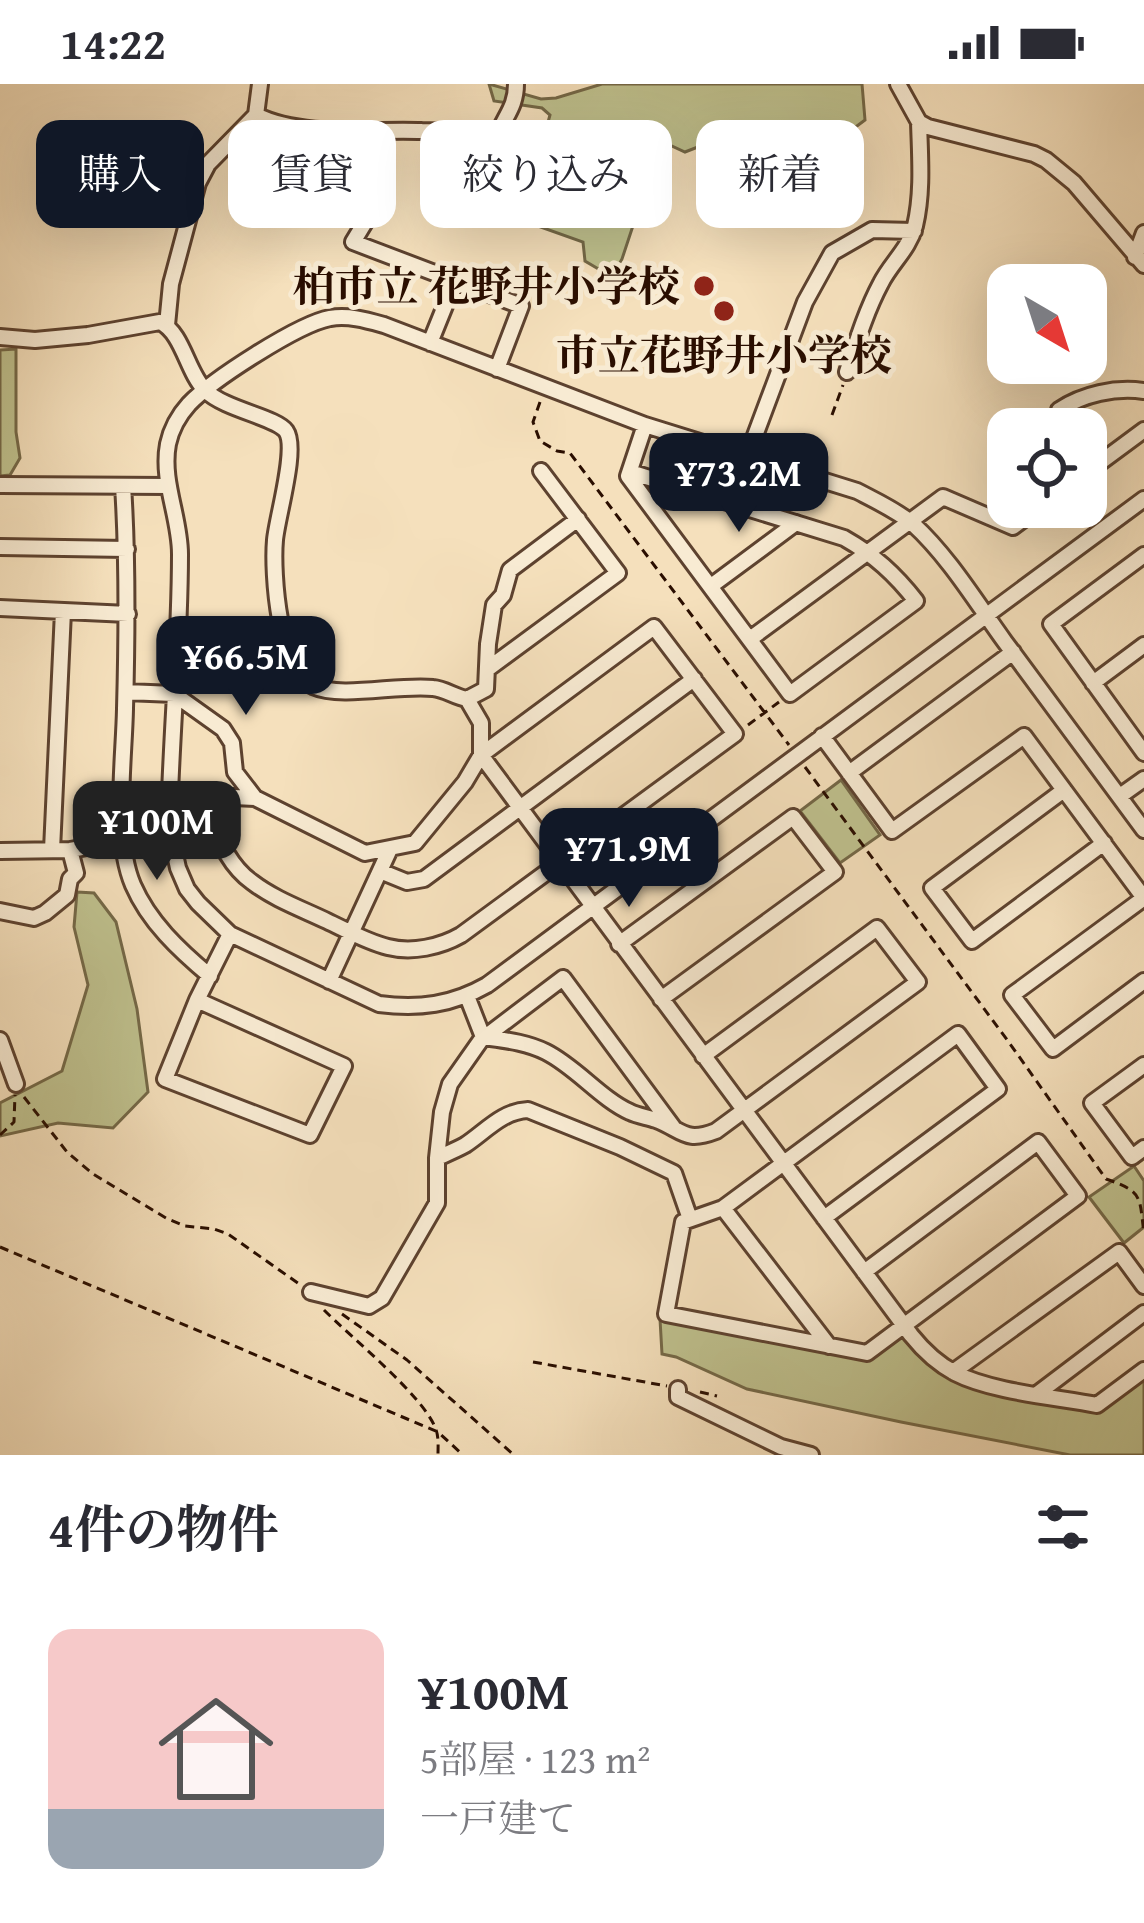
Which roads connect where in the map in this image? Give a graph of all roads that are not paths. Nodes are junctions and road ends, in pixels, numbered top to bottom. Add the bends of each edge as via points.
1 (260, 84) edge
2 (515, 84) edge
3 (898, 84) edge
4 (256, 115) junction
5 (919, 122) junction
6 (362, 228) edge
7 (914, 231) junction
8 (1144, 233) edge
9 (1140, 261) edge
10 (455, 281) junction
11 (167, 325) junction
12 (0, 337) edge
13 (430, 343) junction
14 (848, 362) road end
15 (497, 369) junction
16 (205, 390) junction
17 (1144, 391) edge
18 (1062, 408) edge
19 (645, 425) junction
20 (1144, 430) edge
21 (747, 457) junction
22 (1107, 457) edge
23 (541, 471) dead end
24 (630, 472) junction
25 (0, 485) edge
26 (123, 486) junction
27 (169, 486) junction
28 (1144, 499) edge
29 (987, 516) edge
30 (578, 518) junction
31 (910, 521) junction
32 (796, 523) junction
33 (0, 548) edge
34 (128, 549) junction
35 (868, 551) junction
36 (1144, 555) edge
37 (711, 586) junction
38 (0, 608) edge
39 (63, 611) junction
40 (128, 614) junction
41 (986, 615) junction
42 (750, 639) junction
43 (1144, 646) edge
44 (1013, 652) junction
45 (489, 668) junction
46 (694, 679) junction
47 (1094, 683) junction
48 (126, 692) junction
49 (174, 694) junction
50 (467, 699) junction
51 (1139, 734) edge
52 (822, 736) junction
53 (1144, 753) edge
54 (481, 755) junction
55 (849, 773) junction
56 (1144, 779) edge
57 (1064, 790) junction
58 (170, 794) junction
59 (1120, 796) junction
60 (255, 798) junction
61 (216, 799) junction
62 (520, 808) junction
63 (1144, 830) edge
64 (122, 841) junction
65 (1104, 843) junction
66 (390, 848) junction
67 (52, 850) junction
68 (70, 850) junction
69 (0, 851) edge
70 (560, 862) junction
71 (380, 871) junction
72 (592, 907) junction
73 (0, 911) edge
74 (351, 933) junction
75 (230, 934) junction
76 (619, 944) junction
77 (210, 976) junction
78 (329, 981) junction
79 (1144, 981) edge
80 (467, 996) junction
81 (661, 999) junction
82 (197, 1000) junction
83 (484, 1037) junction
84 (0, 1040) edge
85 (703, 1056) junction
86 (1144, 1065) edge
87 (16, 1084) road end
88 (743, 1110) junction
89 (676, 1131) junction
90 (1144, 1148) edge
91 (437, 1158) junction
92 (783, 1164) junction
93 (723, 1208) junction
94 (824, 1218) junction
95 (690, 1219) junction
96 (864, 1272) junction
97 (1144, 1286) edge
98 (316, 1299) road end
99 (1144, 1313) edge
100 (904, 1326) junction
101 (829, 1346) junction
102 (1144, 1370) edge
103 (952, 1372) junction
104 (678, 1388) road end
105 (1037, 1394) junction
106 (806, 1454) edge

1 - 4 street
2 - 4 street via 496,140 354,132
3 - 5 street
4 - 11 street via 198,183
5 - 7 street
5 - 9 street via 1046,160
6 - 10 street via 353,242
7 - 14 street via 884,276
7 - 21 street via 872,230 832,253 805,302
8 - 9 street
10 - 13 street
10 - 15 street via 521,306
11 - 12 street
11 - 16 street
13 - 15 street
13 - 16 street via 336,317 301,327
15 - 19 street
16 - 27 street via 168,440
16 - 50 street via 290,437 274,542 277,584 288,654 308,685 438,688
17 - 18 street via 1101,392
19 - 21 street
19 - 24 street
20 - 22 street
21 - 31 street via 857,491
23 - 30 street
24 - 32 street
24 - 37 street
25 - 26 street
26 - 27 street
26 - 34 street
27 - 49 street via 180,552
28 - 41 street
29 - 31 street via 943,497
30 - 45 street via 510,570 494,605
30 - 45 street via 618,573
31 - 35 street
31 - 41 street
32 - 35 street
32 - 37 street
33 - 34 street
34 - 40 street
35 - 42 street
35 - 42 street via 916,601 790,694
36 - 47 street via 1051,624
37 - 42 street
38 - 39 street
39 - 40 street
39 - 67 street
40 - 48 street
41 - 44 street
41 - 52 street
43 - 47 street
44 - 55 street
44 - 59 street
45 - 50 street via 486,688
46 - 54 street via 654,627
46 - 62 street
46 - 70 street via 735,734
47 - 51 street
48 - 49 street
48 - 64 street
49 - 58 street
49 - 60 street via 223,729 235,772
50 - 54 street via 481,723
51 - 53 street
52 - 55 street
52 - 72 street
54 - 62 street
54 - 66 street via 415,843
55 - 57 street via 892,832 1024,736
56 - 59 street
57 - 65 street
57 - 65 street via 932,888 972,941
58 - 61 street
58 - 75 street via 178,868
59 - 63 street
60 - 61 street
60 - 66 street via 365,853
61 - 74 street via 222,841 246,878
62 - 70 street
62 - 71 street via 424,879
64 - 68 street
64 - 77 street via 151,917
65 - 79 street via 1144,898 1012,995 1053,1048
66 - 71 street
67 - 68 street
67 - 69 street
68 - 73 street via 76,873 67,896 34,918
70 - 72 street
70 - 74 street via 450,942 389,948
71 - 74 street
72 - 76 street
72 - 80 street
74 - 78 street
75 - 77 street
75 - 78 street
76 - 81 street
76 - 81 street via 793,818 836,872
77 - 82 street
78 - 80 street via 404,1007
80 - 83 street
81 - 85 street
82 - 82 street via 344,1066 310,1135 165,1079
83 - 89 street via 545,1052 626,1111
83 - 89 street via 563,978
83 - 91 street via 450,1084
84 - 87 street
85 - 88 street
85 - 88 street via 877,928 918,982
86 - 90 street via 1092,1103 1132,1157
88 - 89 street via 699,1137
88 - 92 street
91 - 95 street via 528,1110 674,1173
91 - 98 street via 437,1203 382,1298 369,1306
92 - 93 street
92 - 94 street
92 - 94 street via 958,1034 998,1089
93 - 95 street
93 - 101 street
94 - 96 street
95 - 101 street via 683,1222 666,1314
96 - 100 street
96 - 100 street via 1038,1142 1078,1196
97 - 103 street via 1119,1252
99 - 105 street
100 - 101 street via 868,1353
100 - 103 street
102 - 105 street via 1097,1405
103 - 105 street
104 - 106 street via 678,1397

